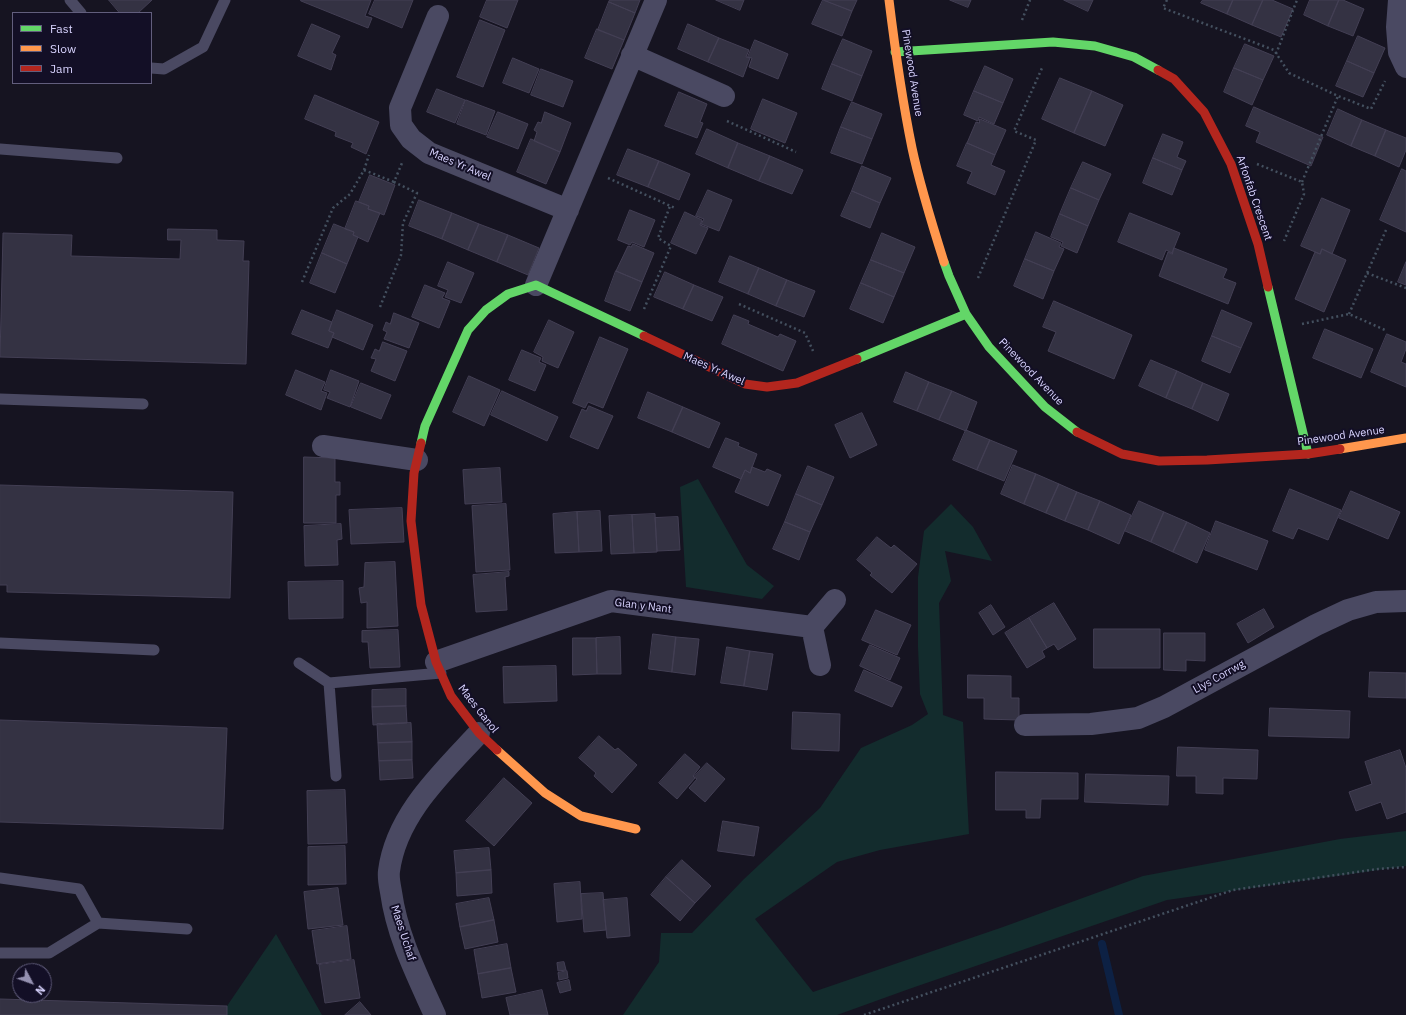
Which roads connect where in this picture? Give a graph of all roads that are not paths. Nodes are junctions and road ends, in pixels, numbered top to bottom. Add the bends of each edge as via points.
1 (70, 0) edge
2 (224, 0) edge
3 (656, 0) edge
4 (889, 0) edge
5 (1399, 0) edge
6 (80, 12) edge
7 (438, 16) dead end
8 (895, 52) junction
9 (632, 55) junction
10 (1403, 59) edge
11 (152, 68) edge
12 (724, 96) road end
13 (0, 150) edge
14 (117, 158) dead end
15 (568, 210) junction
16 (536, 285) junction
17 (965, 312) junction
18 (0, 399) edge
19 (143, 404) dead end
20 (1406, 438) edge
21 (323, 446) dead end
22 (1308, 454) junction
23 (417, 460) junction
24 (835, 600) dead end
25 (1406, 601) edge
26 (812, 627) junction
27 (0, 643) edge
28 (154, 650) dead end
29 (299, 663) dead end
30 (820, 665) dead end
31 (438, 668) junction
32 (329, 683) junction
33 (1025, 725) dead end
34 (479, 733) junction
35 (336, 776) dead end
36 (636, 829) dead end
37 (0, 878) edge
38 (98, 923) junction
39 (187, 929) dead end
40 (0, 953) edge
41 (435, 1015) edge

1 - 6 lane
2 - 11 lane via 203,47 164,69
3 - 9 street
4 - 8 street, Pinewood Avenue
5 - 10 street via 1398,27
7 - 15 street, Maes Yr Awel via 400,108 401,125 411,139 429,153
8 - 17 street, Pinewood Avenue via 912,148 929,215 949,276
8 - 22 street, Arfonfab Crescent via 1053,42 1095,46 1134,57 1174,79 1204,112 1231,164 1258,244
9 - 12 street
9 - 15 street
13 - 14 lane
15 - 16 street
16 - 17 street, Maes Yr Awel via 745,384 767,387 797,383
16 - 23 street via 508,294 486,310 468,330 425,426
17 - 22 street, Pinewood Avenue via 989,347 1045,407 1078,432 1122,454 1159,461
18 - 19 lane
20 - 22 street, Pinewood Avenue
21 - 23 street
23 - 31 street, Maes Ganol via 411,521 421,605
24 - 26 street
25 - 33 street, Llys Corrwg via 1376,602 1348,610 1164,707 1138,718 1091,724
26 - 30 street
26 - 31 street, Glan y Nant via 611,601
27 - 28 lane
29 - 32 lane
31 - 32 lane
31 - 34 street, Maes Ganol via 451,696
32 - 35 lane
34 - 36 street, Maes Ganol via 545,793 581,816
34 - 41 street, Maes Uchaf via 416,805 397,838 389,872 393,910 406,951
37 - 38 lane via 80,888
38 - 39 lane
38 - 40 lane via 49,954

